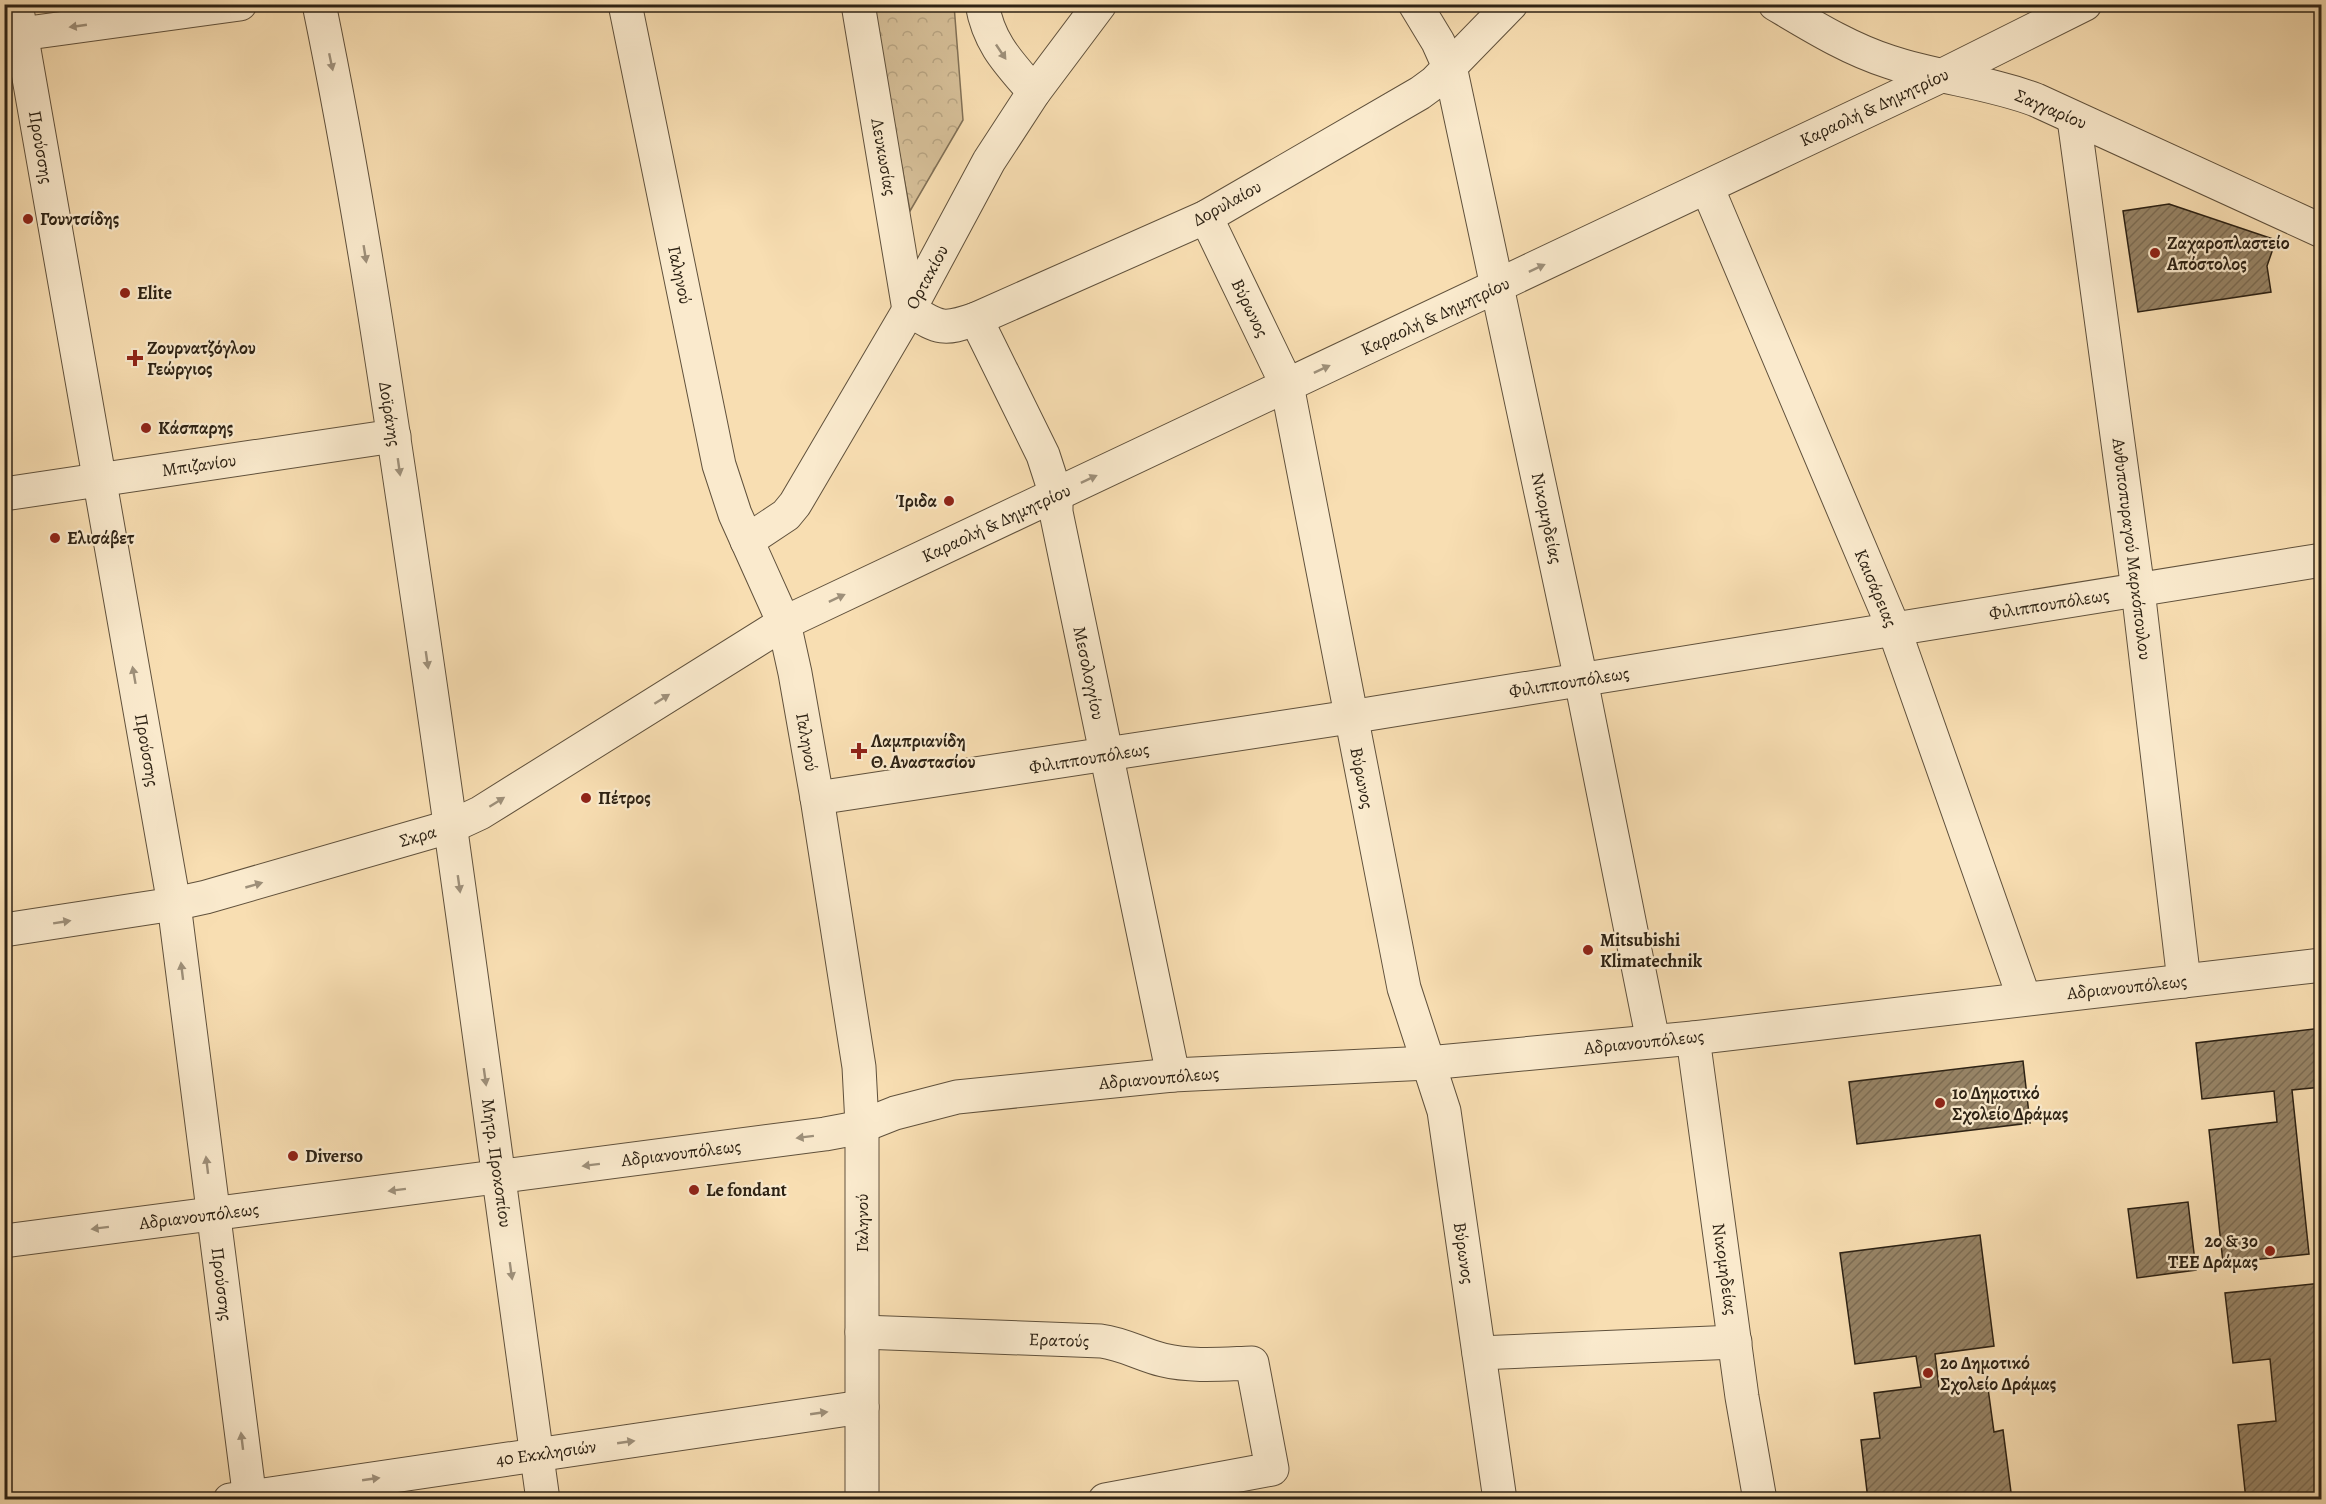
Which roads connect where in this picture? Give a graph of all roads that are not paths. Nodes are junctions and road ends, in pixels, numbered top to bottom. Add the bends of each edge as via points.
1 (240, 4) edge
2 (319, 4) edge
3 (625, 4) edge
4 (858, 4) edge
5 (982, 4) edge
6 (1100, 4) edge
7 (1415, 4) edge
8 (1511, 4) edge
9 (1775, 4) edge
10 (2085, 4) edge
11 (14, 24) edge
12 (1449, 64) junction
13 (1943, 75) junction
14 (1034, 92) junction
15 (2074, 118) junction
16 (1707, 187) junction
17 (1206, 217) junction
18 (2322, 231) edge
19 (1498, 286) junction
20 (909, 310) junction
21 (976, 319) junction
22 (1287, 385) junction
23 (394, 436) junction
24 (99, 480) junction
25 (4, 494) edge
26 (1056, 495) junction
27 (747, 541) junction
28 (2322, 560) edge
29 (2138, 590) junction
30 (784, 623) junction
31 (1894, 629) junction
32 (1581, 680) junction
33 (1350, 717) junction
34 (1107, 755) junction
35 (817, 798) junction
36 (452, 826) junction
37 (174, 904) junction
38 (4, 930) edge
39 (2322, 965) edge
40 (2184, 981) junction
41 (2024, 998) junction
42 (1693, 1038) junction
43 (1653, 1041) junction
44 (1428, 1063) junction
45 (1173, 1075) junction
46 (862, 1125) junction
47 (499, 1176) junction
48 (213, 1214) junction
49 (4, 1241) edge
50 (862, 1332) junction
51 (1735, 1342) junction
52 (1479, 1353) junction
53 (862, 1407) junction
54 (537, 1455) junction
55 (243, 1499) edge
56 (543, 1500) edge
57 (862, 1500) edge
58 (1105, 1500) edge
59 (1500, 1500) edge
60 (1760, 1500) edge

1 -> 11 street
2 -> 23 street, Δοϊράνης via 358,207
3 - 27 street, Γαληνού via 719,465
4 - 20 street, Λευκωσίας
5 -> 14 street via 1000,54
6 - 14 street, Ορτακίου
7 - 12 street, Νικομηδείας
8 - 12 street, Δορυλαίου
9 - 13 street, Σαγγαρίου via 1867,53
10 - 13 street, Καραολή & Δημητρίου
11 - 24 street, Προύσσης
12 - 17 street, Δορυλαίου via 1420,93
12 - 19 street, Νικομηδείας
13 - 15 street, Σαγγαρίου via 2015,92
13 - 16 street, Καραολή & Δημητρίου
14 - 20 street, Ορτακίου via 989,160
15 - 18 street, Σαγγαρίου
15 - 29 street, Ανθυποπυραγού Μαρκόπουλου
19 -> 16 street, Καραολή & Δημητρίου
16 - 31 street, Καισάρειας
17 - 21 street, Δορυλαίου
17 - 22 street, Βύρωνος
22 -> 19 street, Καραολή & Δημητρίου
19 - 32 street, Νικομηδείας
20 - 21 street, Δορυλαίου via 935,326 951,328
20 - 27 street, Ορτακίου via 795,504 786,515
21 - 26 street, Μεσολογγίου via 1043,455
26 -> 22 street, Καραολή & Δημητρίου
22 - 33 street, Βύρωνος
23 - 24 street, Μπιζανίου
23 -> 36 street, Δοϊράνης
24 - 25 street, Μπιζανίου
37 -> 24 street, Προύσσης
30 -> 26 street, Καραολή & Δημητρίου
26 - 34 street, Μεσολογγίου via 1056,512
27 - 30 street, Γαληνού
28 - 29 street, Φιλιππουπόλεως
29 - 31 street, Φιλιππουπόλεως
29 - 40 street, Ανθυποπυραγού Μαρκόπουλου
30 - 35 street, Γαληνού
36 -> 30 street, Σκρα via 480,813
31 - 32 street, Φιλιππουπόλεως
31 - 41 street, Καισάρειας
32 - 33 street, Φιλιππουπόλεως
32 - 43 street, Νικομηδείας
33 - 34 street, Φιλιππουπόλεως
33 - 44 street, Βύρωνος via 1404,988
34 - 35 street, Φιλιππουπόλεως
34 - 45 street, Μεσολογγίου
35 - 46 street, Γαληνού via 859,1067
37 -> 36 street, Σκρα via 240,889
36 -> 47 street, Μητρ. Προκοπίου
38 -> 37 street, Σκρα
48 -> 37 street, Προύσσης
39 - 40 street, Αδριανουπόλεως
40 - 41 street, Αδριανουπόλεως
41 - 42 street, Αδριανουπόλεως
42 - 43 street, Αδριανουπόλεως
42 - 51 street, Νικομηδείας
43 - 44 street, Αδριανουπόλεως
44 - 45 street, Αδριανουπόλεως
44 - 52 street, Βύρωνος via 1444,1111
45 - 46 street, Αδριανουπόλεως via 957,1097
46 -> 47 street, Αδριανουπόλεως via 825,1134
46 - 50 street, Γαληνού
47 -> 48 street, Αδριανουπόλεως
47 -> 54 street, Μητρ. Προκοπίου
48 -> 49 street, Αδριανουπόλεως
55 -> 48 street, Προύσσης
50 - 53 street, Γαληνού
50 - 58 street, Ερατούς via 1101,1341 1173,1362 1252,1363 1272,1469
51 - 52 street
51 - 60 street, Νικομηδείας
52 - 59 street, Βύρωνος
54 -> 53 street, 40 Εκκλησιών
53 - 57 street, Γαληνού
55 -> 54 street, 40 Εκκλησιών
54 - 56 street, Μητρ. Προκοπίου

